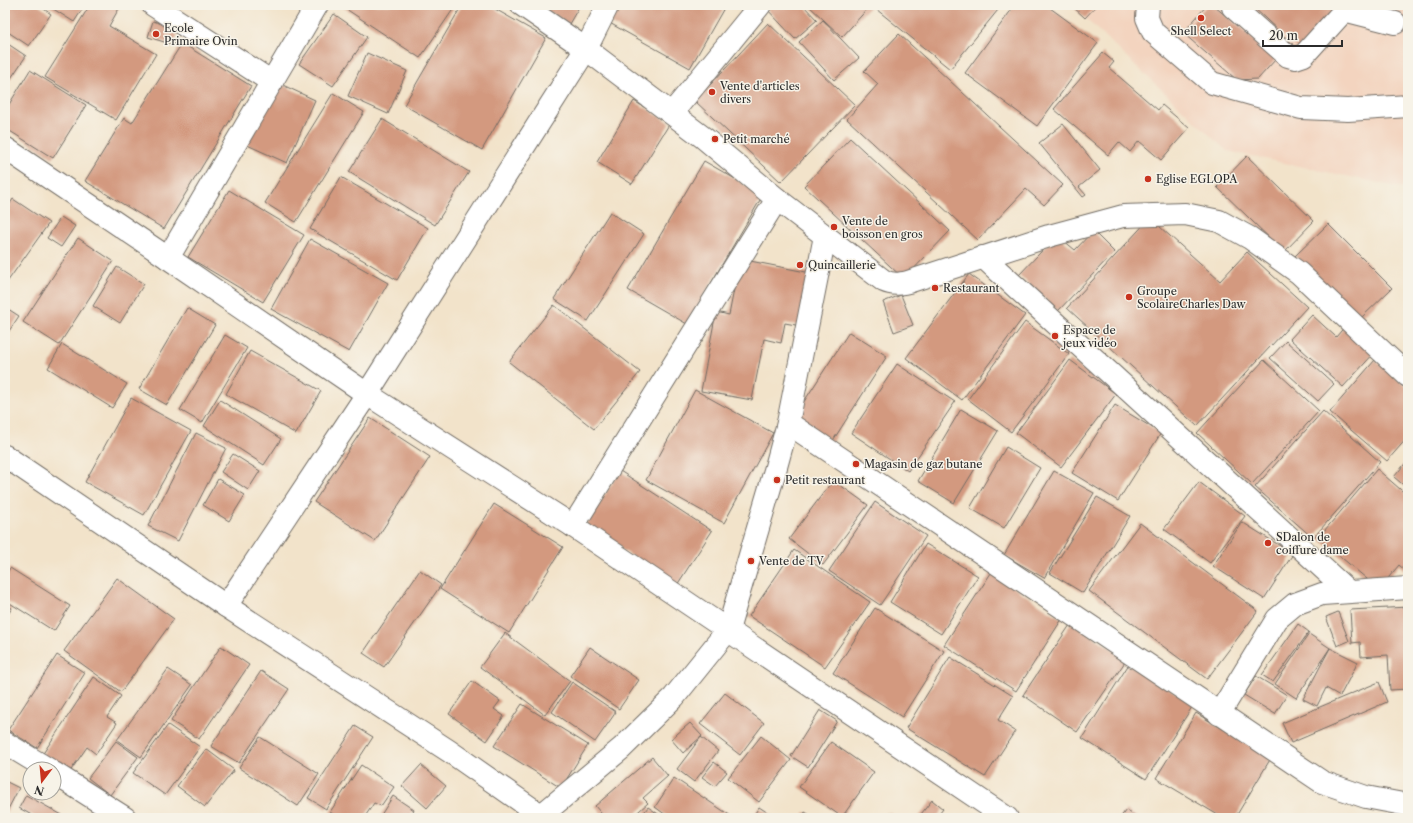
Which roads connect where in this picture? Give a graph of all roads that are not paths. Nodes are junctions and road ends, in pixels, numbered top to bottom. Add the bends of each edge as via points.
1 (153, 5) edge
2 (317, 5) edge
3 (522, 5) edge
4 (608, 5) edge
5 (760, 5) edge
6 (1148, 5) edge
7 (1233, 5) edge
8 (1375, 5) edge
9 (1401, 29) edge
10 (586, 49) junction
11 (272, 82) junction
12 (1408, 106) edge
13 (672, 113) junction
14 (5, 148) edge
15 (777, 199) junction
16 (825, 236) junction
17 (983, 257) junction
18 (168, 258) junction
19 (1408, 376) edge
20 (367, 394) junction
21 (788, 423) junction
22 (5, 456) edge
23 (572, 526) junction
24 (1408, 588) edge
25 (1349, 592) junction
26 (226, 606) junction
27 (728, 630) junction
28 (1219, 714) junction
29 (5, 743) edge
30 (35, 761) edge
31 (62, 779) edge
32 (1408, 805) edge
33 (114, 815) edge
34 (541, 817) edge
35 (1007, 818) edge

1 - 11 street
2 - 11 street
3 - 10 street
4 - 10 street
5 - 13 street
6 - 12 street via 1147,18 1153,32 1212,83 1301,108 1348,110
7 - 9 street via 1288,56 1295,58 1304,55 1341,14 1348,11
8 - 9 street
10 - 13 street
10 - 20 street
11 - 18 street
13 - 15 street
14 - 18 street
15 - 16 street
15 - 23 street
16 - 17 street via 877,277 892,284 908,282
16 - 21 street
17 - 19 street via 1123,216 1185,214 1219,221 1250,238 1299,273
17 - 25 street
18 - 20 street
20 - 23 street
20 - 26 street
21 - 27 street
21 - 28 street
22 - 26 street
23 - 27 street
24 - 25 street
25 - 28 street via 1322,594 1295,604 1277,620
26 - 34 street via 449,751
27 - 34 street via 674,697 622,748
27 - 35 street
28 - 32 street via 1322,782 1366,797
29 - 30 street
31 - 33 street

